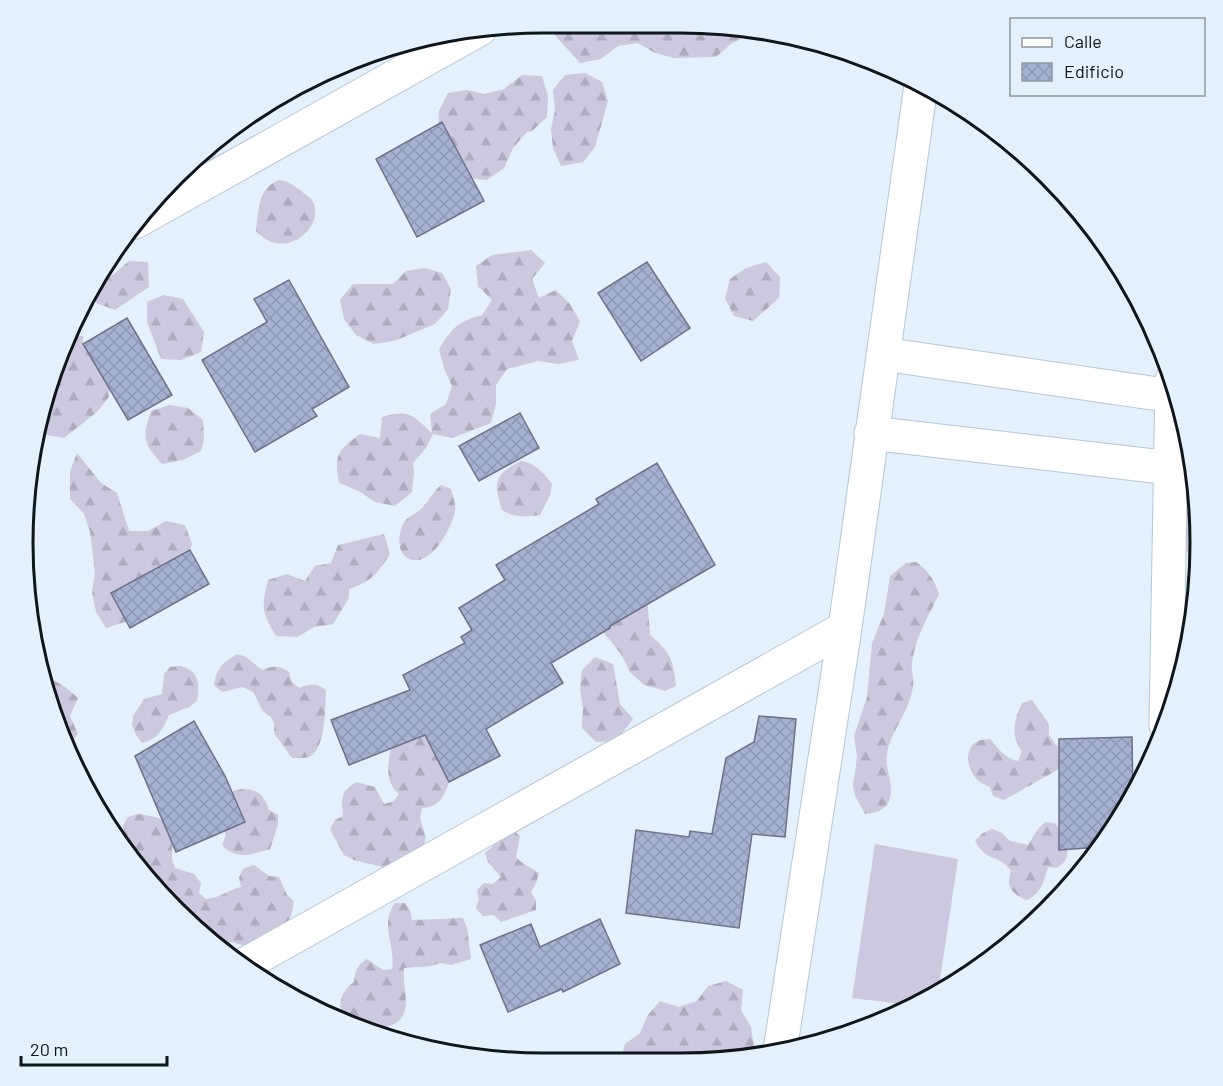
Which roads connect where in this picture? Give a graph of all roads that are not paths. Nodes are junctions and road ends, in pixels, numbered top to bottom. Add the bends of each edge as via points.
1 (461, 40) edge
2 (920, 93) edge
3 (158, 209) edge
4 (884, 354) junction
5 (1166, 387) edge
6 (1172, 407) edge
7 (871, 433) junction
8 (1171, 468) junction
9 (845, 628) junction
10 (1167, 696) edge
11 (251, 961) edge
12 (781, 1042) edge

1 - 3 street
2 - 4 street
4 - 5 street
4 - 7 street
6 - 8 street
7 - 8 street
7 - 9 street
8 - 10 street
9 - 11 street
9 - 12 street

